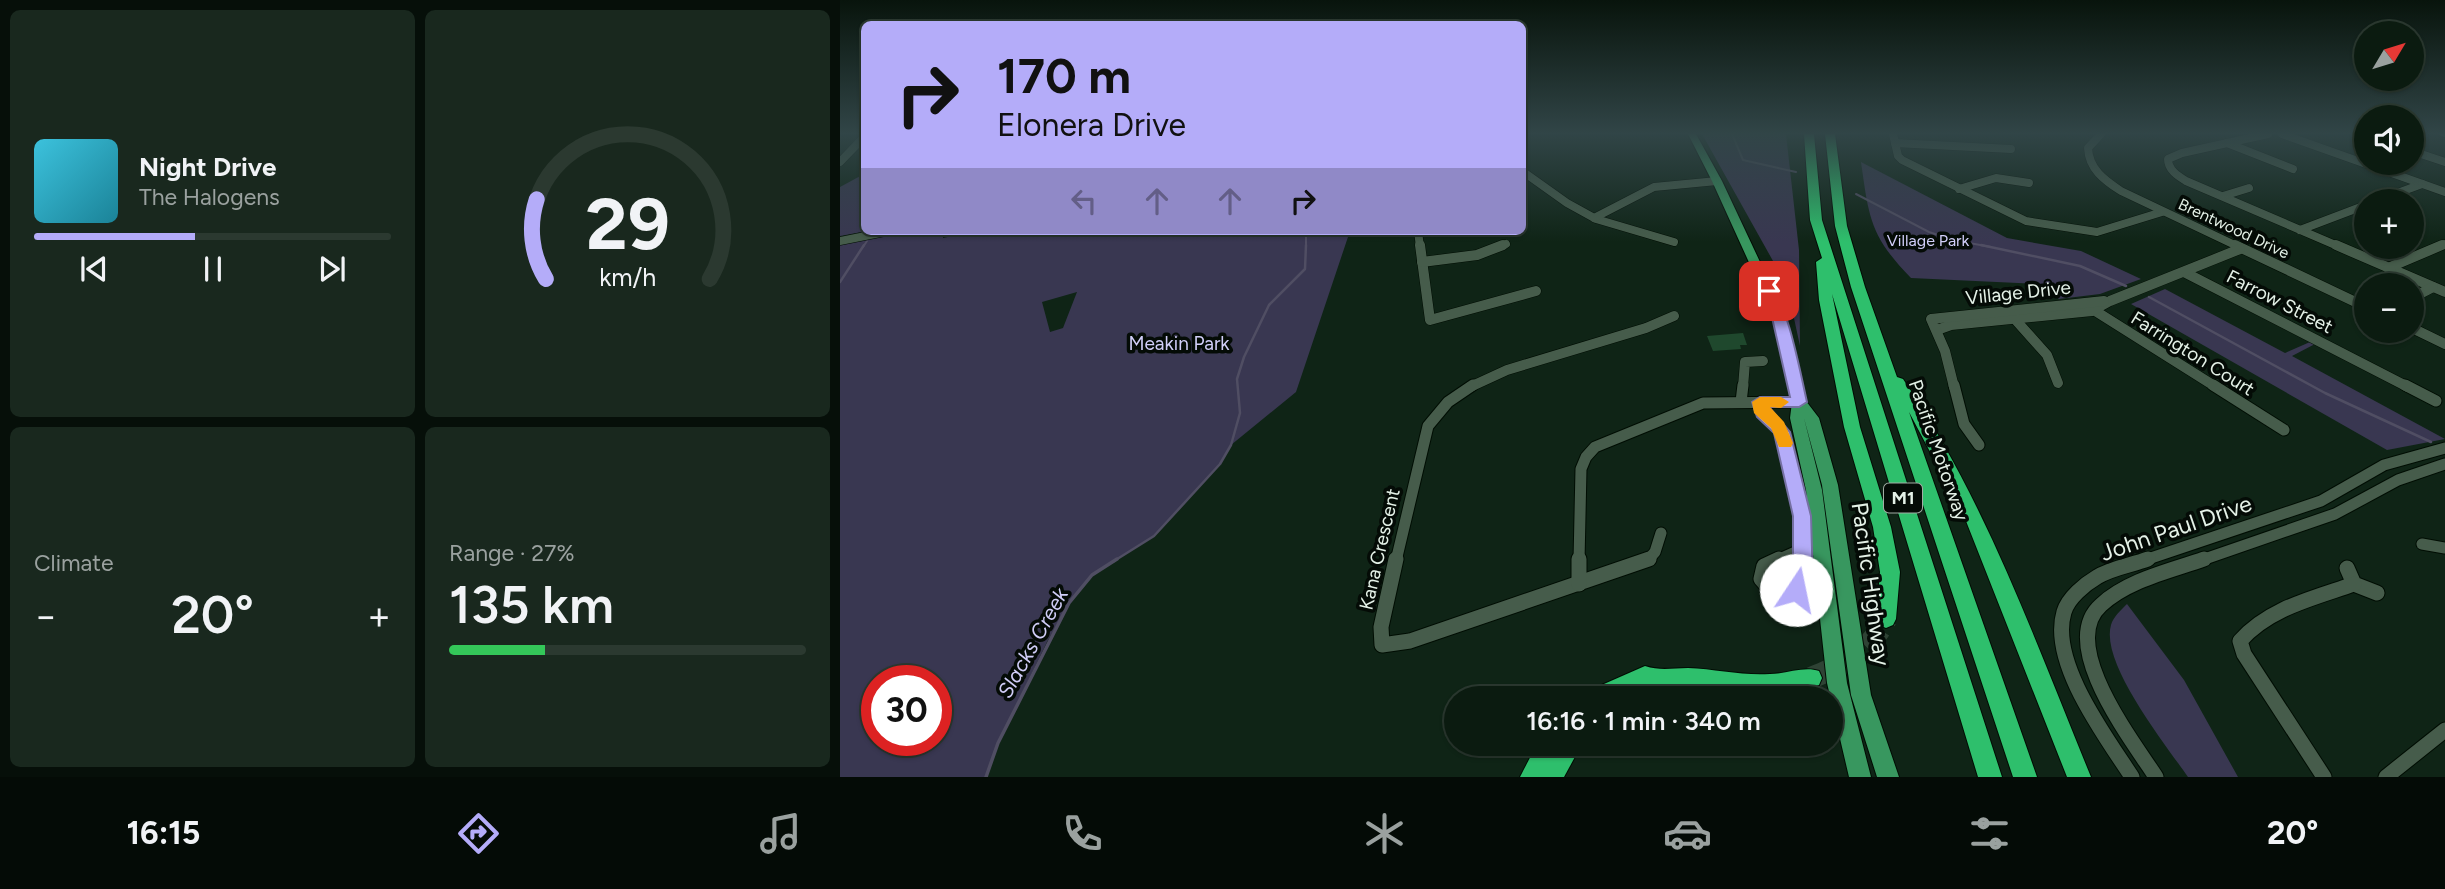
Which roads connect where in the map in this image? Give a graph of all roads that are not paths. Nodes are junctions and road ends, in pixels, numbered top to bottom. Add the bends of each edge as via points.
1 (1711, 170) edge
2 (1812, 170) edge
3 (1834, 170) edge
4 (1922, 170) edge
5 (2094, 170) edge
6 (2172, 170) edge
7 (2384, 170) edge
8 (1526, 174) edge
9 (1717, 181) junction
10 (2029, 183) dead end
11 (2422, 184) junction
12 (2249, 188) dead end
13 (1959, 189) junction
14 (2408, 189) edge
15 (2445, 192) edge
16 (2223, 196) junction
17 (2354, 210) edge
18 (2162, 212) junction
19 (1594, 218) junction
20 (1816, 220) junction
21 (2300, 230) junction
22 (870, 235) edge
23 (1419, 235) edge
24 (840, 241) edge
25 (1674, 242) dead end
26 (1507, 243) dead end
27 (2445, 244) edge
28 (2240, 249) junction
29 (1422, 262) junction
30 (2388, 268) junction
31 (2184, 272) junction
32 (2433, 287) junction
33 (1536, 291) dead end
34 (2424, 292) edge
35 (2445, 292) edge
36 (2354, 301) edge
37 (2089, 307) junction
38 (1674, 316) dead end
39 (2012, 316) junction
40 (2424, 334) edge
41 (2445, 344) edge
42 (1763, 361) dead end
43 (1884, 362) junction
44 (2058, 383) dead end
45 (2436, 401) dead end
46 (1741, 402) junction
47 (1760, 402) junction
48 (1799, 402) junction
49 (2284, 430) dead end
50 (1979, 444) dead end
51 (2445, 448) edge
52 (2445, 464) edge
53 (1661, 533) dead end
54 (2421, 544) dead end
55 (1801, 549) dead end
56 (2445, 549) edge
57 (2347, 568) dead end
58 (1579, 584) junction
59 (2354, 584) junction
60 (2377, 593) dead end
61 (1886, 619) tunnel mouth
62 (1811, 678) tunnel mouth
63 (1658, 680) junction
64 (1623, 686) edge
65 (1652, 686) edge
66 (2445, 730) edge
67 (1543, 756) edge
68 (1563, 756) edge
69 (1532, 777) edge
70 (1551, 777) edge
71 (1860, 777) edge
72 (1888, 777) edge
73 (1990, 777) edge
74 (2025, 777) edge
75 (2079, 777) edge
76 (2132, 777) edge
77 (2156, 777) edge
78 (2324, 777) edge
79 (2386, 777) edge

1 - 9 main road, Pacific Highway
2 - 20 highway, M1
3 - 43 highway, Pacific Motorway / M1 via 1841,226
4 - 13 street
5 - 18 street, Brentwood Drive via 2121,191
6 - 16 street
7 - 11 street
8 - 19 street
9 - 19 street via 1654,187
9 - 48 main road, Pacific Highway via 1778,313
10 - 13 street via 1996,178
11 - 14 street
11 - 15 street
12 - 16 street
13 - 18 street via 2026,221 2083,231 2107,231
16 - 21 street
17 - 21 street
18 - 28 street, Brentwood Drive
19 - 25 street
20 - 61 highway via 1826,300 1852,427 1882,527 1890,572
20 - 73 highway, M1
21 - 30 street
22 - 24 street
23 - 29 street
26 - 29 street via 1476,255
27 - 30 street
28 - 31 street, Village Drive
28 - 36 street, Brentwood Drive
29 - 33 street via 1430,320
30 - 32 street
31 - 37 street, Village Drive
31 - 45 street, Farrow Street
32 - 34 street
32 - 35 street
37 - 39 street, Village Drive
37 - 49 street, Farrington Court
38 - 58 street, Kana Crescent via 1487,379 1444,406 1429,424 1422,444 1381,627 1382,645 1410,641
39 - 44 street via 2049,357
39 - 50 street, Village Drive via 1934,325 1964,425
40 - 41 street
42 - 46 street via 1745,362
43 - 74 highway, Pacific Motorway / M1
43 - 75 highway via 1925,424 1973,516
46 - 47 street
46 - 58 street via 1692,405 1608,440 1586,457 1581,469
47 - 48 street
47 - 55 street via 1763,413 1782,432 1802,516
48 - 71 main road, Pacific Highway via 1797,418 1814,490 1837,683
48 - 72 main road, Pacific Highway via 1812,418 1830,485 1861,695
51 - 76 street, John Paul Drive via 2384,465 2321,501 2098,576 2077,592 2064,612 2061,643 2072,678
52 - 77 street, John Paul Drive via 2398,480 2335,514 2120,590 2097,606 2088,620 2084,643 2089,661
53 - 58 street, Kana Crescent via 1647,561
54 - 56 street
57 - 59 street
59 - 60 street
59 - 78 street via 2275,614 2246,632 2240,642
62 - 63 highway via 1780,684
63 - 64 highway via 1645,676
63 - 65 highway
66 - 79 street
67 - 69 highway
68 - 70 highway

